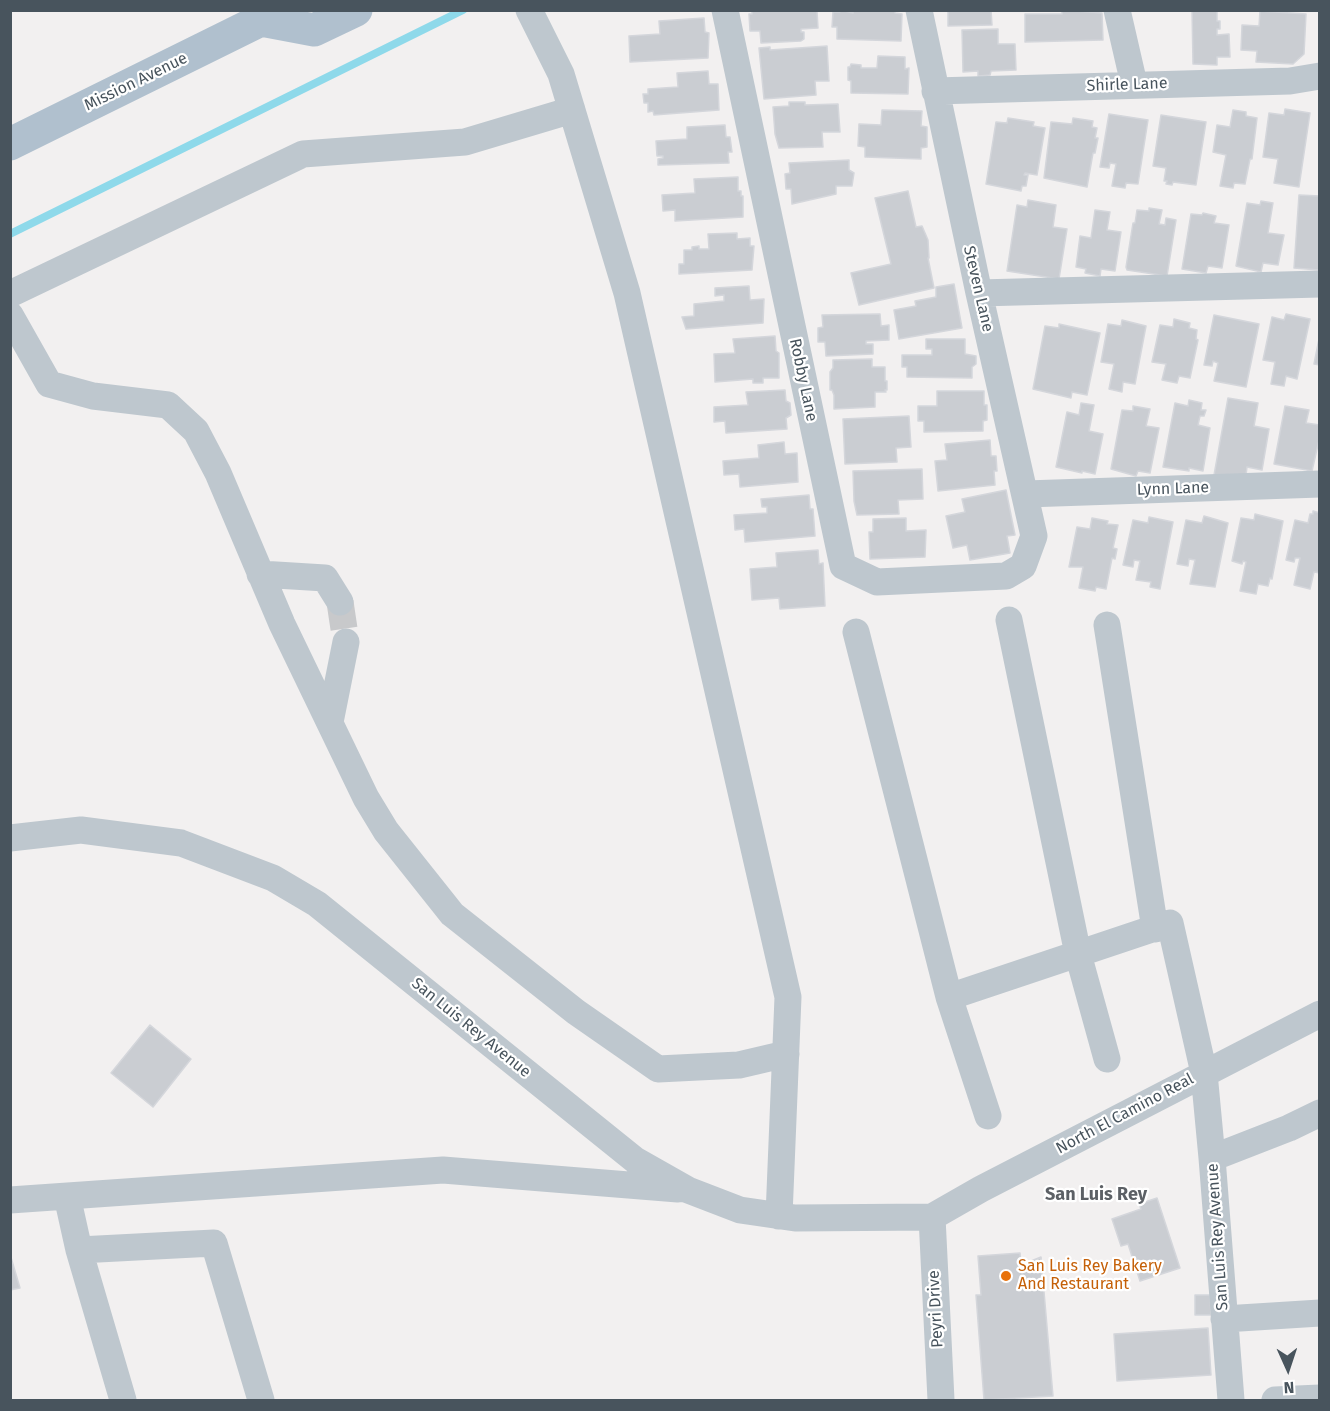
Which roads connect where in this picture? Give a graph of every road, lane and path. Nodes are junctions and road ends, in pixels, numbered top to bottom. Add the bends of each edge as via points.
1 (356, 10) edge
2 (529, 10) edge
3 (725, 10) edge
4 (919, 10) edge
5 (1117, 10) edge
6 (264, 15) edge
7 (1320, 76) edge
8 (1134, 84) junction
9 (935, 91) junction
10 (572, 111) junction
11 (10, 144) edge
12 (1320, 284) edge
13 (979, 293) junction
14 (10, 294) edge
15 (10, 315) edge
16 (1320, 484) edge
17 (1026, 494) junction
18 (1023, 566) joint
19 (260, 574) junction
20 (340, 602) tunnel mouth
21 (1010, 621) dead end
22 (1107, 625) dead end
23 (856, 632) dead end
24 (346, 642) tunnel mouth
25 (330, 722) junction
26 (10, 838) edge
27 (1155, 928) junction
28 (1078, 954) junction
29 (949, 997) junction
30 (1320, 1014) edge
31 (786, 1054) junction
32 (1107, 1059) dead end
33 (1204, 1073) junction
34 (1320, 1113) edge
35 (988, 1116) dead end
36 (1212, 1158) junction
37 (688, 1190) junction
38 (67, 1196) junction
39 (10, 1200) edge
40 (778, 1216) junction
41 (932, 1217) junction
42 (79, 1250) junction
43 (1320, 1313) edge
44 (1224, 1319) junction
45 (1320, 1398) edge
46 (123, 1401) edge
47 (261, 1401) edge
48 (940, 1401) edge
49 (1231, 1401) edge
50 (1275, 1401) edge

1 - 6 main road, Mission Avenue via 314,30
2 - 10 street via 561,74
3 - 18 street, Robby Lane via 843,566 877,582 1006,576
4 - 9 street, Steven Lane
5 - 8 street
6 - 11 main road, Mission Avenue
7 - 8 street, Shirle Lane via 1290,81
8 - 9 street, Shirle Lane
9 - 13 street, Steven Lane
10 - 14 street via 465,142 303,154
10 - 31 street via 627,293 788,997
12 - 13 street
13 - 17 street, Steven Lane
15 - 19 street via 49,384 93,396 168,405 196,431
16 - 17 street, Lynn Lane
17 - 18 street, Steven Lane via 1034,536
19 - 20 street via 325,578
19 - 25 street
21 - 28 street
22 - 27 street
23 - 29 street
24 - 25 street
25 - 31 street via 386,831 452,914 576,1012 658,1069 739,1065
26 - 37 street, San Luis Rey Avenue via 81,831 182,843 273,878 317,904 635,1160
27 - 28 street
27 - 33 street, San Luis Rey Avenue via 1170,923
28 - 29 street
28 - 32 street
29 - 35 street
30 - 33 street, North El Camino Real
31 - 40 street
33 - 36 street, San Luis Rey Avenue
33 - 41 street, North El Camino Real
34 - 36 street
36 - 44 street, San Luis Rey Avenue
37 - 38 street via 443,1170
37 - 40 street, San Luis Rey Avenue via 740,1210
38 - 39 street
38 - 42 street
40 - 41 street, San Luis Rey Avenue
41 - 48 street, Peyri Drive
42 - 46 street
42 - 47 street via 214,1243
43 - 44 street
44 - 49 street, San Luis Rey Avenue
45 - 50 street

